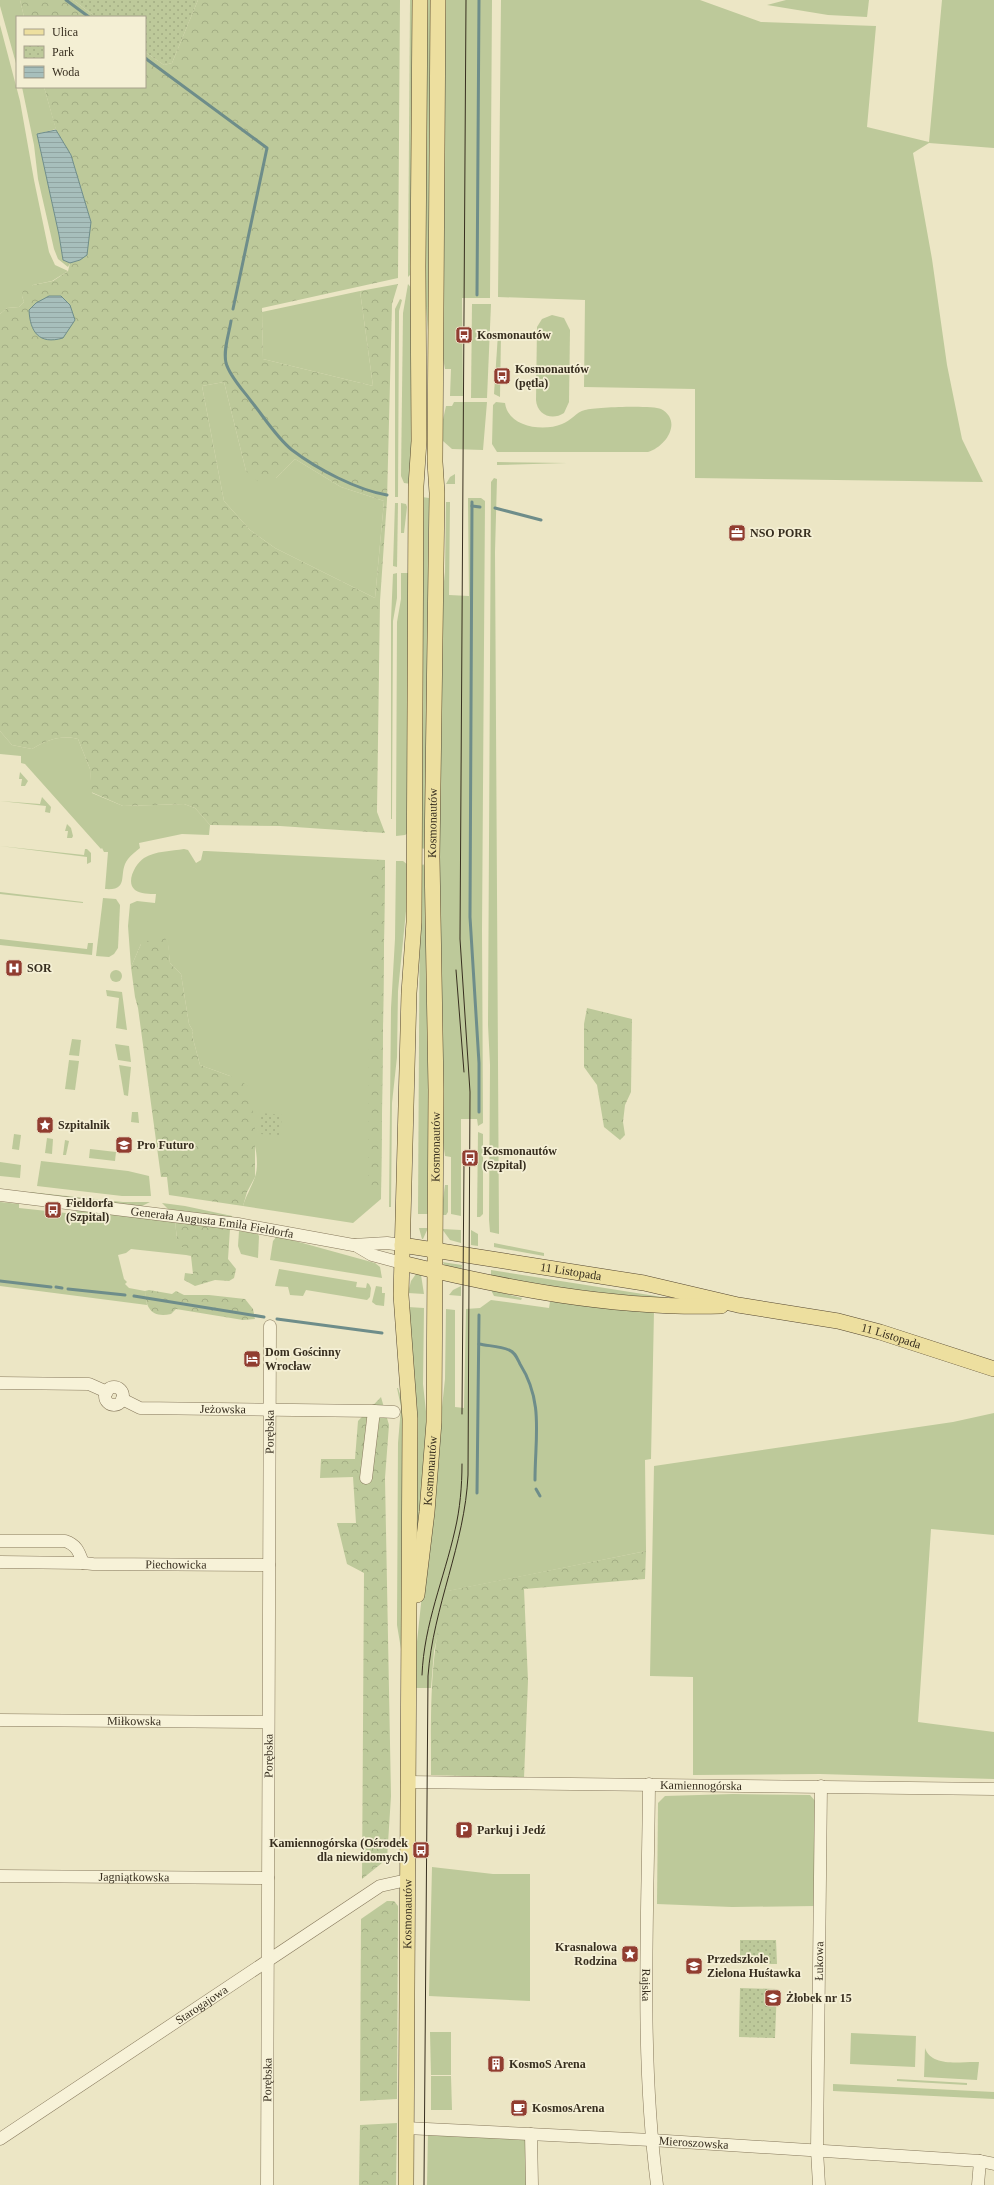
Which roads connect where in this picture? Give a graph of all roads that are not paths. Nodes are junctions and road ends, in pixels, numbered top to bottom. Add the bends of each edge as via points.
1 (420, 0) edge
2 (438, 0) edge
3 (0, 1195) edge
4 (353, 1245) junction
5 (402, 1245) junction
6 (435, 1250) junction
7 (402, 1263) junction
8 (435, 1271) junction
9 (738, 1305) junction
10 (270, 1326) dead end
11 (994, 1369) edge
12 (0, 1383) edge
13 (271, 1409) junction
14 (374, 1411) junction
15 (394, 1412) dead end
16 (366, 1478) dead end
17 (0, 1541) edge
18 (0, 1562) edge
19 (83, 1562) junction
20 (269, 1565) junction
21 (409, 1644) junction
22 (0, 1720) edge
23 (268, 1722) junction
24 (407, 1782) junction
25 (649, 1784) junction
26 (821, 1786) junction
27 (994, 1789) edge
28 (0, 1876) edge
29 (268, 1878) junction
30 (407, 1880) junction
31 (266, 1962) junction
32 (406, 2128) junction
33 (531, 2134) junction
34 (0, 2139) edge
35 (651, 2140) junction
36 (817, 2150) junction
37 (980, 2162) junction
38 (994, 2164) edge
39 (267, 2185) edge
40 (406, 2185) edge
41 (532, 2185) edge
42 (657, 2185) edge
43 (819, 2185) edge
44 (978, 2185) edge

1 - 5 main road, Kosmonautów via 414,922 409,993
2 - 6 main road, Kosmonautów via 435,462 437,493 432,857 436,1090
3 - 4 street, Generała Augusta Emila Fieldorfa via 238,1224
4 - 5 street, Generała Augusta Emila Fieldorfa
4 - 7 street, Generała Augusta Emila Fieldorfa via 372,1255
5 - 6 main road, 11 Listopada
5 - 7 main road, Kosmonautów
6 - 8 main road, Kosmonautów
6 - 9 main road, 11 Listopada via 644,1283
7 - 8 main road, 11 Listopada
7 - 21 main road, Kosmonautów via 403,1328 410,1419
8 - 9 main road, 11 Listopada via 480,1282 585,1298 684,1307
8 - 21 main road, Kosmonautów via 432,1456 421,1567
9 - 11 main road, 11 Listopada via 880,1332
10 - 13 street, Porębska
12 - 13 street, Jeżowska via 89,1384 107,1392 110,1388 118,1388 123,1394 122,1400 140,1408
13 - 14 street, Jeżowska
13 - 20 street, Porębska
14 - 15 street, Jeżowska
14 - 16 street
17 - 19 street via 65,1541 78,1549
18 - 19 street, Piechowicka
19 - 20 street, Piechowicka
20 - 23 street, Porębska
21 - 24 main road, Kosmonautów
22 - 23 street, Miłkowska
23 - 29 street, Porębska
24 - 25 street, Kamiennogórska
24 - 30 main road, Kosmonautów
25 - 26 street, Kamiennogórska
25 - 35 street, Rajska via 646,2010
26 - 27 street, Kamiennogórska
26 - 36 street, Łukowa
28 - 29 street, Jagniątkowska
29 - 31 street, Porębska
30 - 31 street, Starogajowa via 380,1886
30 - 32 main road, Kosmonautów
31 - 34 street, Starogajowa
31 - 39 street, Porębska
32 - 33 street, Mieroszowska
32 - 40 main road, Kosmonautów
33 - 35 street, Mieroszowska
33 - 41 street
35 - 36 street, Mieroszowska
35 - 42 street, Rajska
36 - 37 street, Mieroszowska
36 - 43 street, Łukowa
37 - 38 street, Mieroszowska
37 - 44 street

